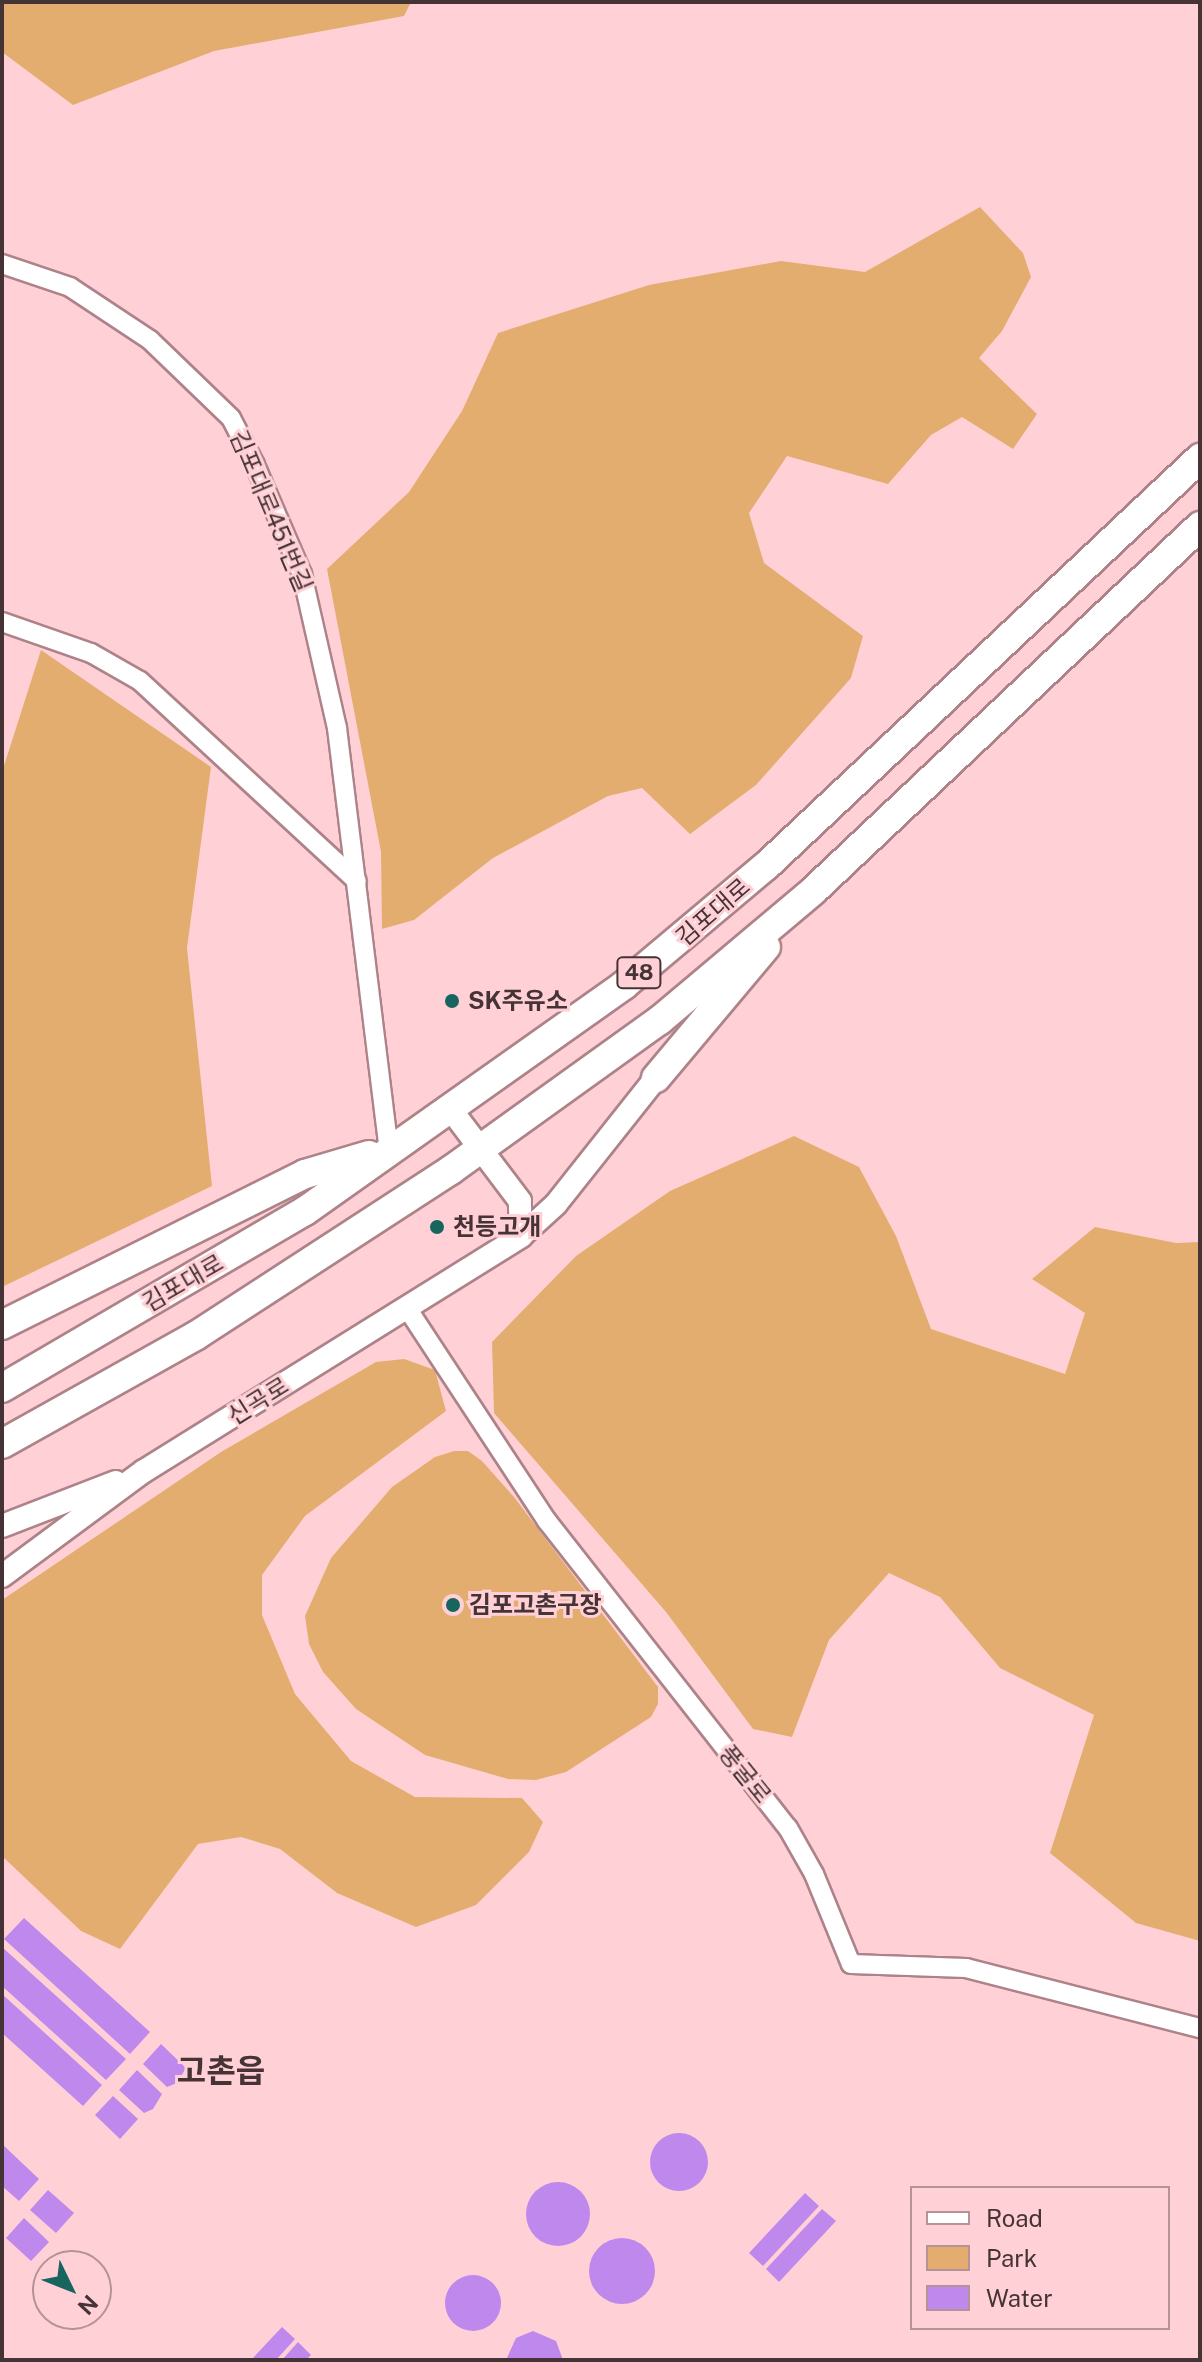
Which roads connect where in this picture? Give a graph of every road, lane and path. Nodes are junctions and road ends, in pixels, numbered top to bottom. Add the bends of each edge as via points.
1 (2, 264) edge
2 (1200, 458) edge
3 (1200, 526) edge
4 (1200, 537) edge
5 (1149, 571) junction
6 (2, 622) edge
7 (357, 881) junction
8 (813, 891) junction
9 (656, 1078) joint
10 (449, 1107) junction
11 (483, 1146) junction
12 (389, 1150) junction
13 (521, 1236) junction
14 (407, 1308) junction
15 (2, 1325) edge
16 (2, 1388) edge
17 (2, 1444) edge
18 (144, 1471) junction
19 (2, 1526) edge
20 (2, 1576) edge
21 (1200, 2028) edge

1 - 7 street, 김포대로451번길 via 48,277 121,317 184,369 240,433 302,574 337,728
2 - 10 main road, 김포대로 / 48 via 695,930
3 - 5 main road, 김포대로 / 48
4 - 5 street
5 - 8 main road, 김포대로 / 48
6 - 7 street via 91,653 140,681
7 - 12 street, 김포대로451번길
8 - 9 main road
8 - 11 main road, 김포대로 / 48 via 660,1020
9 - 13 street, 신곡로 via 556,1204
10 - 11 street
10 - 12 main road, 김포대로 / 48
11 - 13 street via 520,1201
11 - 17 main road, 김포대로 / 48 via 197,1335
12 - 15 main road via 305,1174
12 - 16 main road, 김포대로 / 48 via 305,1211
13 - 14 street, 신곡로
14 - 18 street, 신곡로
14 - 21 street, 풍굴로 via 538,1509 788,1828 814,1874 851,1964 966,1968
18 - 19 street
18 - 20 street, 신곡로

